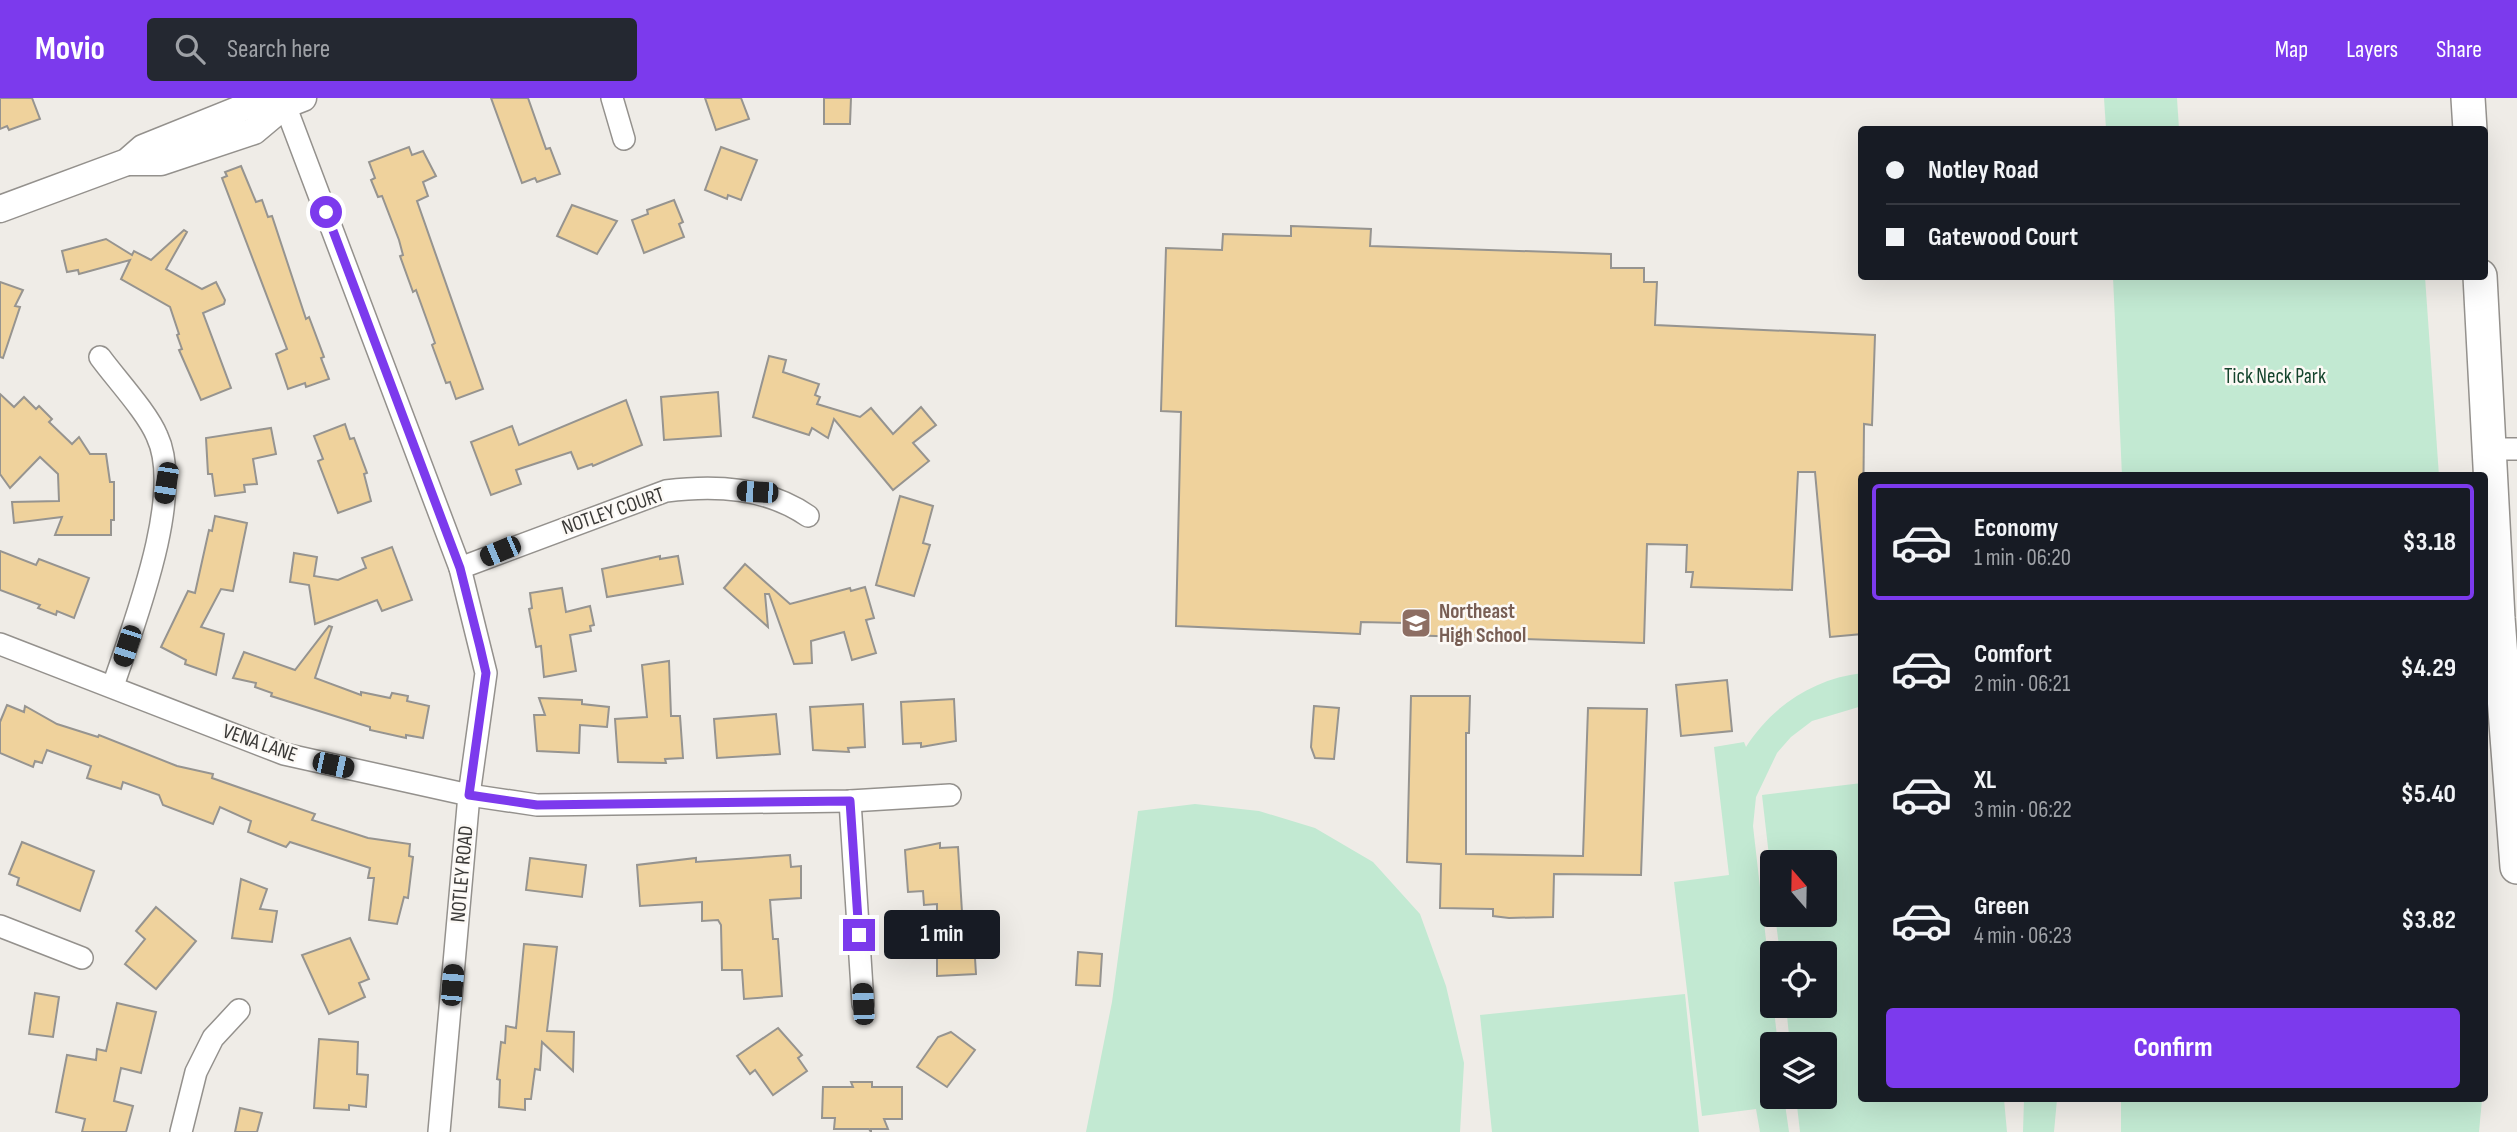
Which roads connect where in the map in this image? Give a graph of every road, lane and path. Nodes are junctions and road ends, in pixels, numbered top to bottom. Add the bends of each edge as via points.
1 (612, 98) edge
2 (2468, 98) edge
3 (294, 102) edge
4 (2470, 126) edge
5 (624, 139) dead end
6 (0, 209) edge
7 (2481, 280) edge
8 (100, 357) dead end
9 (2504, 449) edge
10 (808, 516) dead end
11 (460, 568) junction
12 (0, 644) edge
13 (113, 686) junction
14 (469, 795) junction
15 (950, 795) dead end
16 (850, 801) junction
17 (2517, 867) edge
18 (0, 926) edge
19 (82, 958) dead end
20 (863, 1004) dead end
21 (239, 1010) dead end
22 (181, 1132) edge
23 (439, 1132) edge

1 - 5 street
2 - 4 main road
3 - 6 street via 254,131 161,162 127,162
3 - 11 street, NOTLEY ROAD
7 - 9 main road
8 - 13 street via 158,436 166,483 149,576
9 - 17 main road via 2498,618
10 - 11 street, NOTLEY COURT via 791,504 757,492 666,491
11 - 14 street, NOTLEY ROAD via 486,673
12 - 13 street, VENA LANE
13 - 14 street, VENA LANE via 284,754
14 - 16 street, VENA LANE via 537,805
14 - 23 street, NOTLEY ROAD
15 - 16 street, VENA LANE
16 - 20 street
18 - 19 street
21 - 22 street via 213,1038 196,1072

